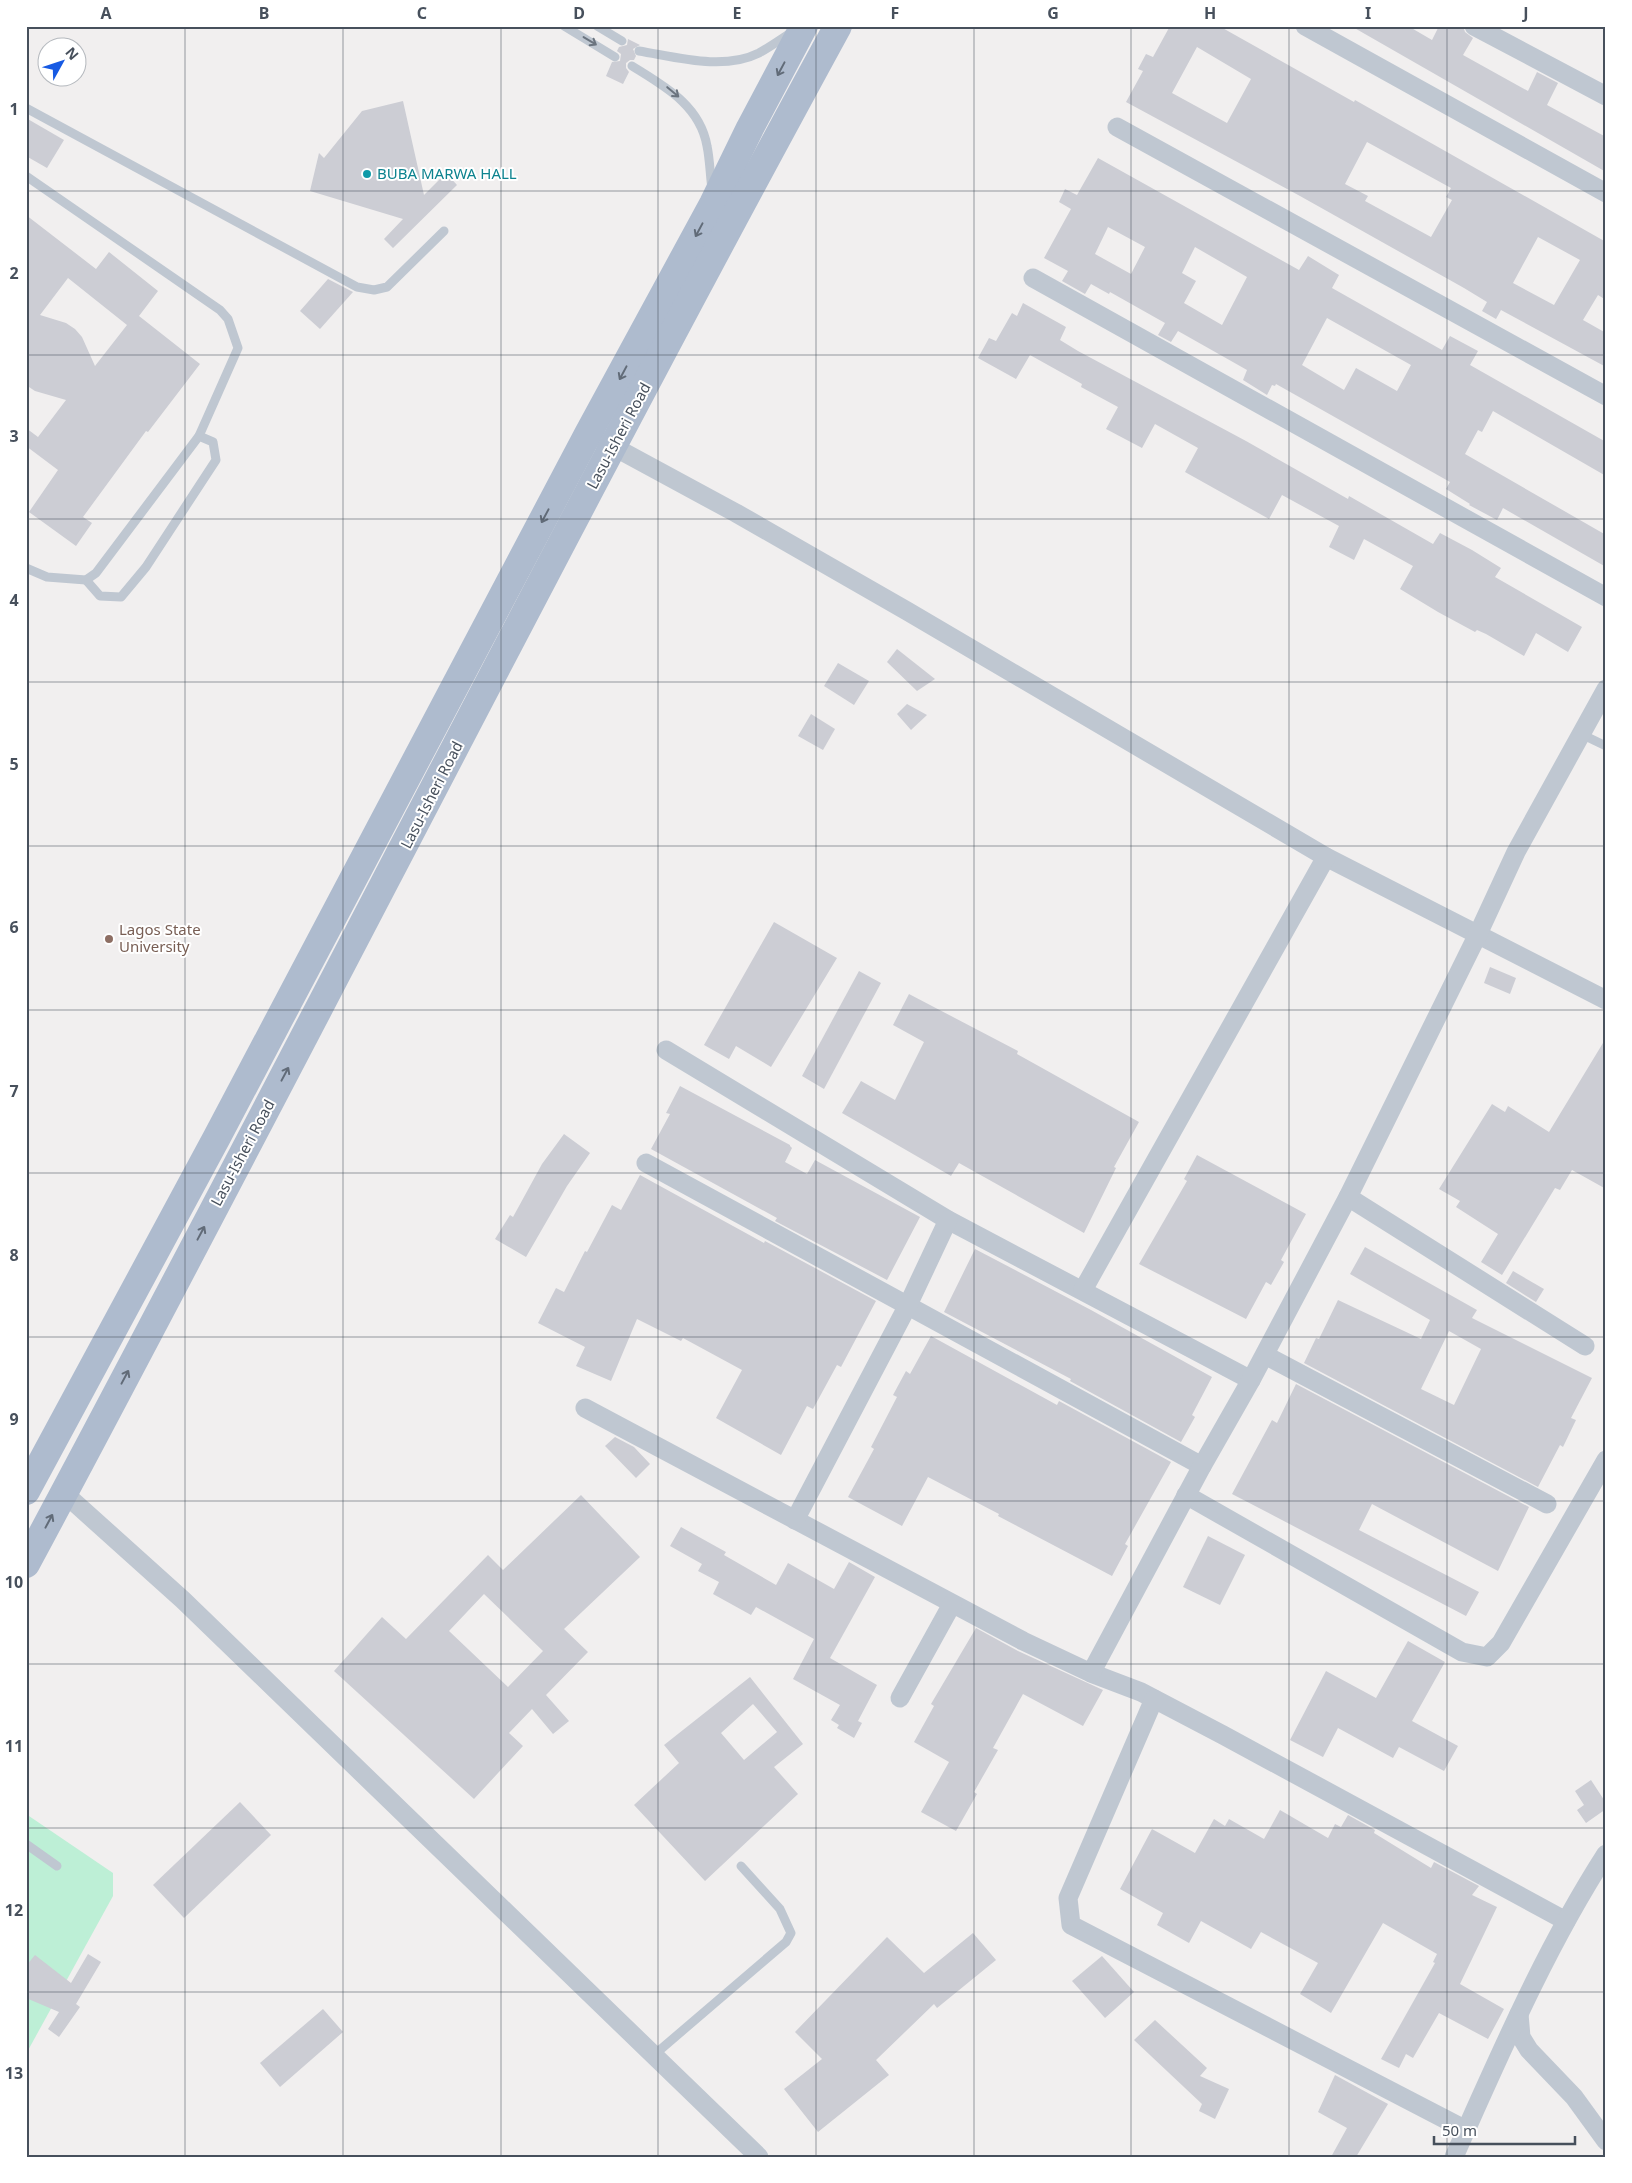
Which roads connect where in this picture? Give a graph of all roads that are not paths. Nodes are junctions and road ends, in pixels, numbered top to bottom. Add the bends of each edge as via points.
1 (564, 26) edge
2 (597, 26) edge
3 (802, 26) edge
4 (838, 26) edge
5 (1305, 26) edge
6 (1474, 26) edge
7 (622, 41) dead end
8 (639, 51) dead end
9 (615, 57) dead end
10 (632, 66) dead end
11 (1606, 96) edge
12 (26, 108) edge
13 (1117, 127) dead end
14 (26, 176) edge
15 (1606, 193) edge
16 (713, 204) junction
17 (444, 231) dead end
18 (1032, 278) dead end
19 (1606, 396) edge
20 (588, 434) junction
21 (200, 436) junction
22 (614, 445) junction
23 (26, 568) edge
24 (86, 580) junction
25 (1606, 597) edge
26 (1606, 688) edge
27 (1581, 734) junction
28 (1606, 746) edge
29 (1326, 856) junction
30 (1478, 934) junction
31 (1606, 1000) edge
32 (666, 1050) dead end
33 (646, 1163) dead end
34 (1348, 1197) junction
35 (948, 1220) junction
36 (1083, 1290) junction
37 (908, 1305) junction
38 (1585, 1346) dead end
39 (1265, 1355) junction
40 (1251, 1380) junction
41 (586, 1408) dead end
42 (1606, 1460) edge
43 (1202, 1466) junction
44 (26, 1491) edge
45 (64, 1493) junction
46 (1186, 1495) junction
47 (1547, 1504) dead end
48 (795, 1520) junction
49 (26, 1564) edge
50 (952, 1604) junction
51 (1091, 1673) junction
52 (900, 1698) dead end
53 (1154, 1699) junction
54 (26, 1844) edge
55 (1606, 1854) edge
56 (57, 1866) dead end
57 (741, 1866) dead end
58 (1566, 1921) junction
59 (1519, 2013) junction
60 (654, 2055) junction
61 (1466, 2130) junction
62 (1606, 2141) edge
63 (749, 2154) edge
64 (1454, 2157) edge

1 -> 9 lane
2 - 7 lane
3 - 8 lane via 757,54 729,61
3 -> 16 main road, Lasu-Isheri Road
4 - 22 main road, Lasu-Isheri Road
5 - 15 street
6 - 11 street
10 -> 16 lane via 670,89 693,111 707,144
12 - 17 lane via 357,287 374,290 387,287
13 - 19 street
14 - 21 lane via 220,310 228,319 238,348
16 -> 20 main road, Lasu-Isheri Road
18 - 25 street
20 - 22 street
20 -> 44 main road, Lasu-Isheri Road via 222,1128
21 - 24 lane via 96,573
21 - 24 lane via 213,442 216,460 146,568 121,597 100,596
22 - 29 street via 890,601
45 -> 22 main road, Lasu-Isheri Road
23 - 24 lane via 47,577
26 - 27 street
27 - 28 lane
27 - 30 street via 1516,852
29 - 30 street
29 - 36 street
30 - 31 street
30 - 34 street
32 - 35 street
33 - 37 street
34 - 38 street
34 - 39 street
35 - 36 street
35 - 37 street
36 - 40 street
37 - 43 street
37 - 48 street
39 - 40 street
39 - 47 street
40 - 43 street
41 - 48 street
42 - 46 street via 1501,1643 1487,1657 1462,1652
43 - 46 street
49 -> 45 main road, Lasu-Isheri Road
45 - 60 street via 183,1600
46 - 51 street
48 - 50 street
50 - 51 street
50 - 52 street
51 - 53 street
53 - 58 street
53 - 61 street via 1068,1898 1070,1925
54 - 56 lane
55 - 58 street via 1578,1896
57 - 60 lane via 780,1909 791,1933 786,1942
58 - 59 street
59 - 61 street
59 - 62 street via 1521,2038 1529,2050 1574,2097
60 - 63 street
61 - 64 street

